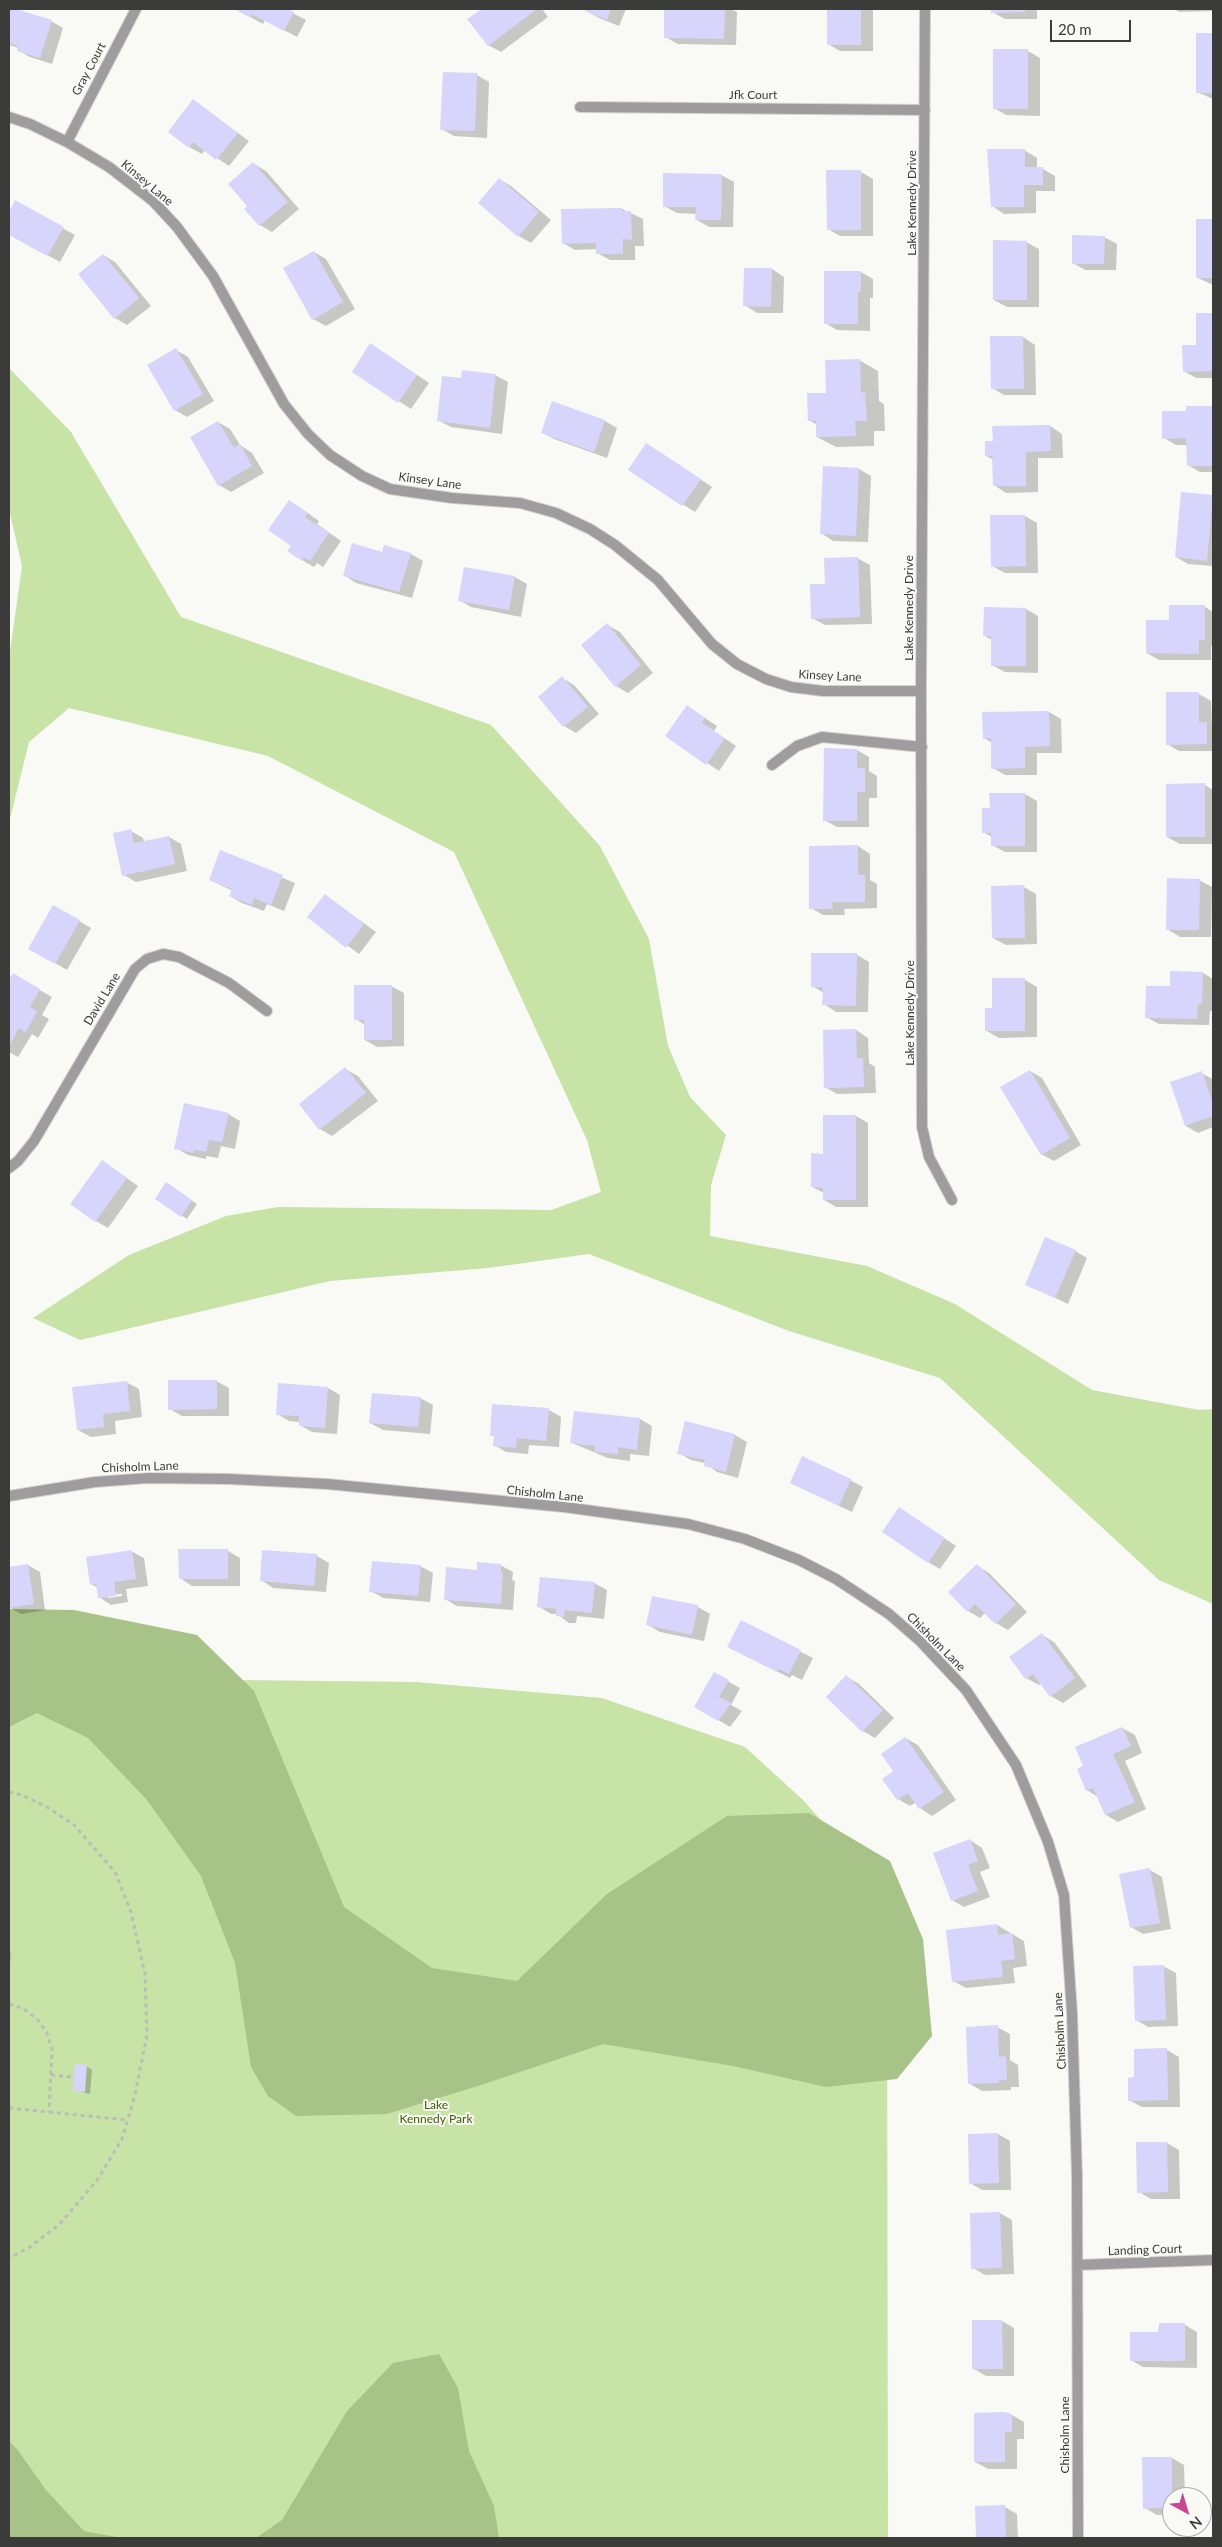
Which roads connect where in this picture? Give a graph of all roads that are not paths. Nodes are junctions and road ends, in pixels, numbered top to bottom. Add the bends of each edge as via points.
1 (136, 9) edge
2 (925, 9) edge
3 (580, 106) dead end
4 (925, 110) junction
5 (9, 117) edge
6 (67, 142) junction
7 (921, 692) junction
8 (922, 747) junction
9 (772, 765) dead end
10 (267, 1011) dead end
11 (9, 1168) edge
12 (952, 1200) dead end
13 (9, 1496) edge
14 (1213, 2260) edge
15 (1077, 2265) junction
16 (1078, 2538) edge

1 - 6 street, Gray Court
2 - 4 street, Lake Kennedy Drive
3 - 4 street, Jfk Court
4 - 7 street, Lake Kennedy Drive
5 - 6 street, Kinsey Lane
6 - 7 street, Kinsey Lane via 124,178 153,201 177,227 217,284 284,404 330,455 362,476 390,488 452,498 520,503 556,513 590,529 658,580 712,644 737,664 766,679 791,687 823,691
7 - 8 street, Lake Kennedy Drive
8 - 9 street via 822,738 797,746
8 - 12 street, Lake Kennedy Drive via 922,1127 929,1157
10 - 11 street, David Lane via 229,983 179,957 163,954 147,959 135,969 34,1141
13 - 15 street, Chisholm Lane via 95,1482 229,1478 327,1484 573,1508 688,1524 745,1539 799,1560 836,1579 889,1614 920,1641 966,1690 1005,1745 1048,1842 1064,1896 1073,2022
14 - 15 street, Landing Court
15 - 16 street, Chisholm Lane

